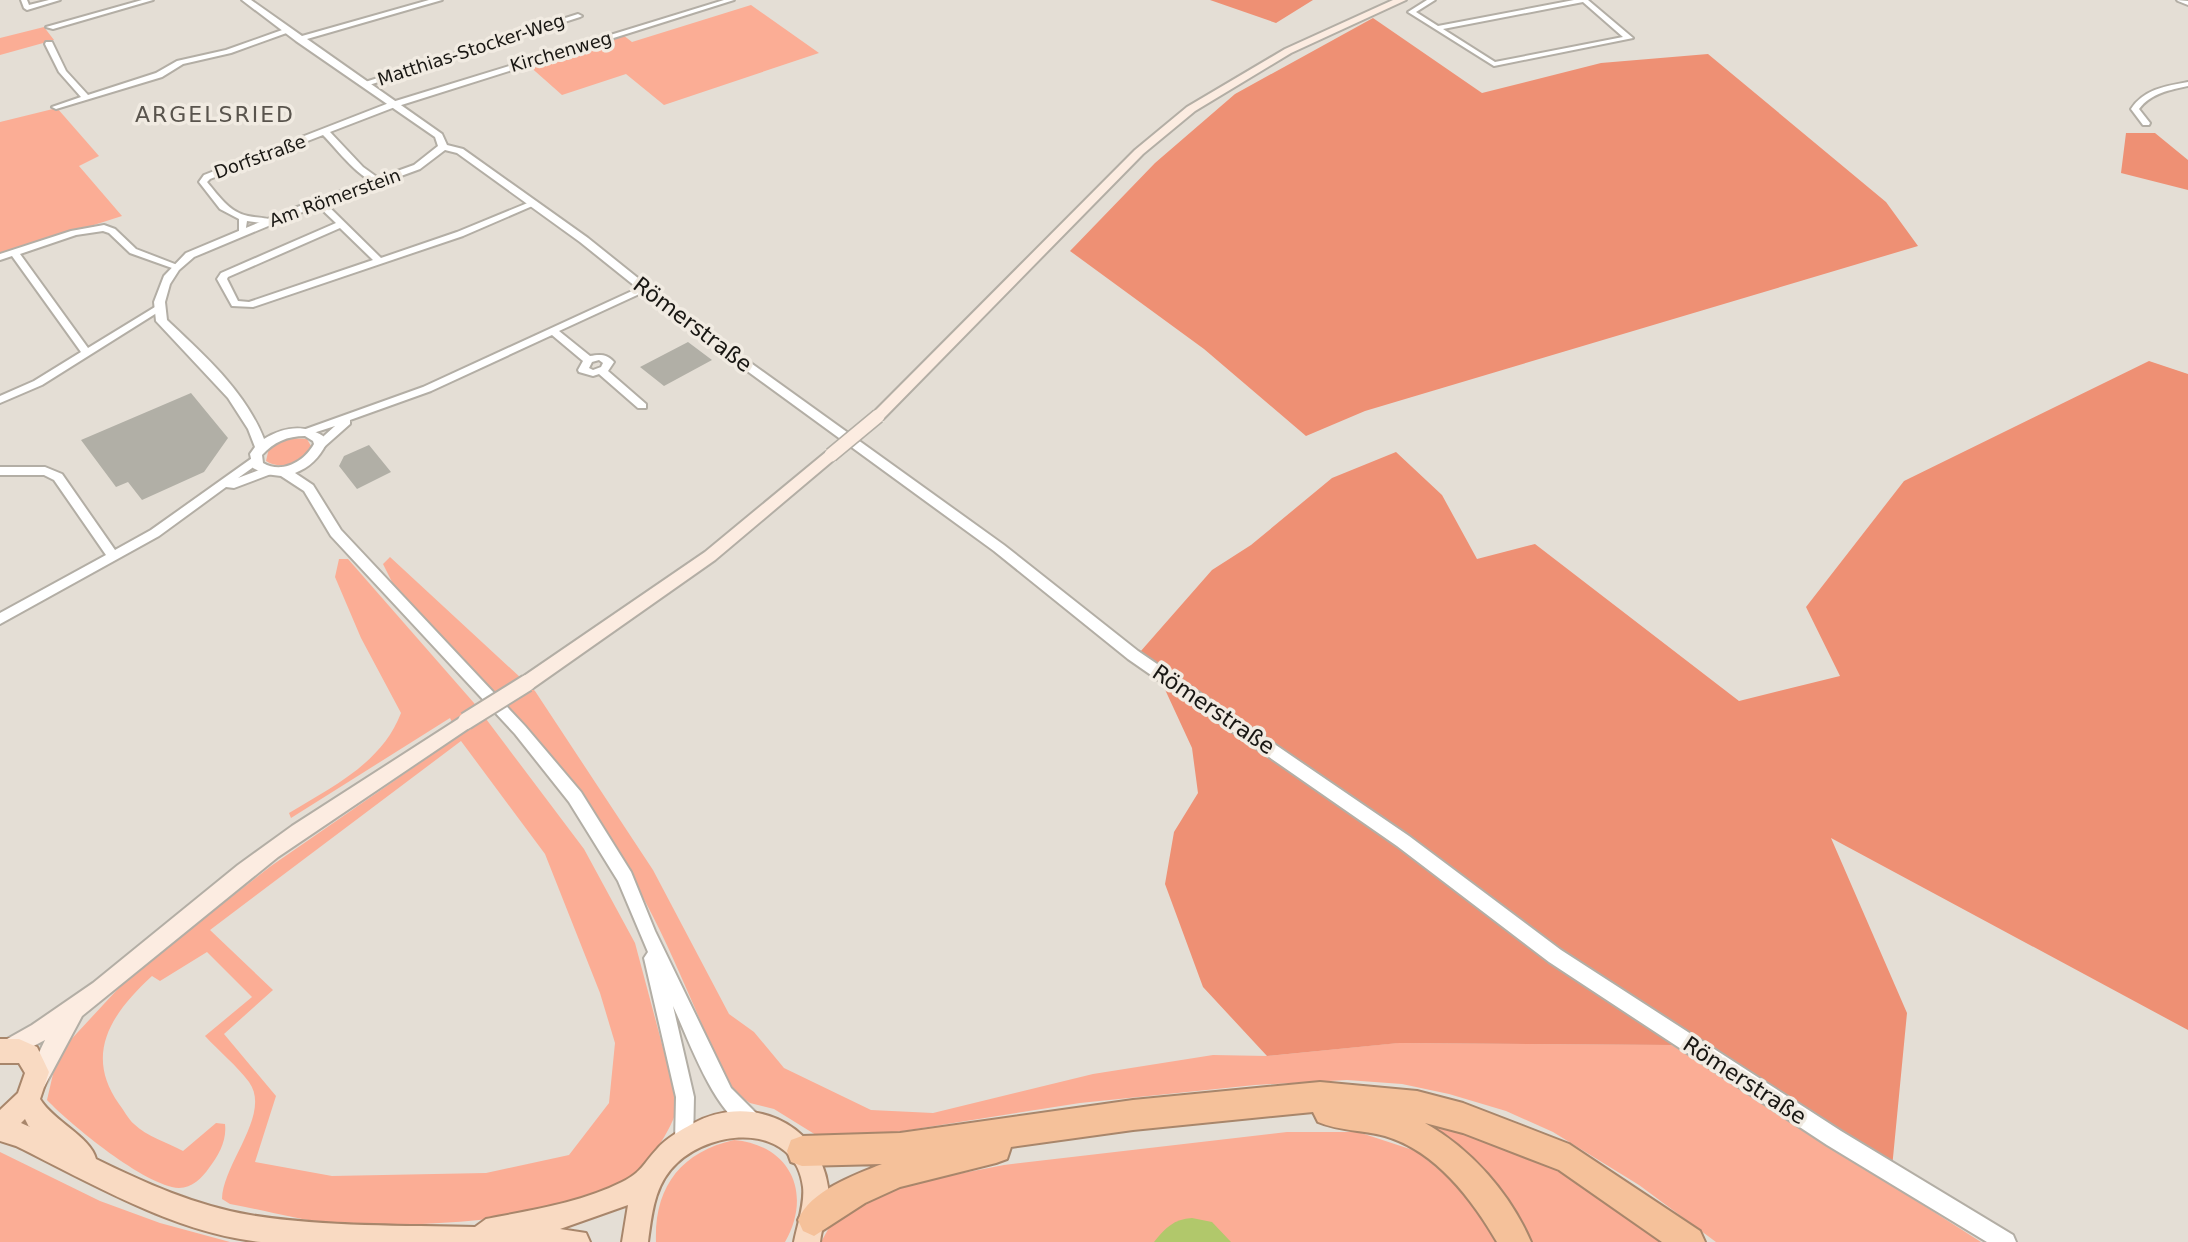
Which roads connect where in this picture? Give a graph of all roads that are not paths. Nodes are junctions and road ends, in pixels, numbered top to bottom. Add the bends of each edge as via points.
1 (24, 0) edge
2 (57, 0) edge
3 (150, 0) edge
4 (246, 0) edge
5 (438, 0) edge
6 (731, 0) edge
7 (1401, 0) edge
8 (1432, 0) edge
9 (1584, 0) edge
10 (2180, 0) edge
11 (2188, 3) edge
12 (578, 16) dead end
13 (50, 27) dead end
14 (1437, 28) junction
15 (288, 31) junction
16 (299, 39) junction
17 (49, 44) dead end
18 (363, 84) junction
19 (2188, 84) edge
20 (87, 98) junction
21 (392, 105) junction
22 (56, 107) dead end
23 (2146, 123) dead end
24 (326, 133) junction
25 (443, 147) junction
26 (378, 182) junction
27 (319, 202) junction
28 (533, 204) junction
29 (243, 218) junction
30 (270, 221) junction
31 (342, 224) junction
32 (242, 232) junction
33 (14, 252) junction
34 (0, 257) edge
35 (380, 262) junction
36 (175, 266) junction
37 (645, 288) junction
38 (158, 309) junction
39 (554, 332) junction
40 (86, 353) junction
41 (0, 400) edge
42 (642, 406) dead end
43 (354, 415) junction
44 (253, 422) junction
45 (307, 432) junction
46 (288, 433) junction
47 (320, 444) junction
48 (261, 447) junction
49 (255, 460) junction
50 (309, 460) junction
51 (0, 471) edge
52 (267, 471) junction
53 (283, 471) junction
54 (309, 488) junction
55 (220, 489) junction
56 (113, 556) junction
57 (0, 619) edge
58 (648, 934) junction
59 (77, 1009) junction
60 (4, 1051) edge
61 (32, 1092) junction
62 (750, 1121) junction
63 (0, 1128) edge
64 (684, 1142) junction
65 (802, 1151) junction
66 (102, 1173) junction
67 (650, 1180) junction
68 (810, 1231) edge
69 (458, 1238) junction
70 (577, 1242) edge
71 (635, 1242) edge
72 (1515, 1242) edge
73 (1689, 1242) edge
74 (2006, 1242) edge

1 - 2 street via 27,8
3 - 13 street
4 - 15 street
5 - 16 street
6 - 21 street, Kirchenweg
7 - 59 main road, bridge via 1299,45 1191,109 1139,152 878,416 710,556 252,866
8 - 14 street via 1411,12
9 - 14 street
9 - 14 street via 1629,38 1494,64
10 - 11 street
12 - 18 street, Matthias-Stocker-Weg
15 - 16 street
15 - 20 street
16 - 18 street
17 - 20 street via 63,72
18 - 21 street
19 - 23 street via 2141,100 2135,109
20 - 22 street
21 - 24 street, Dorfstraße
21 - 25 street via 439,136
24 - 26 street, Dorfstraße
24 - 29 street, Dorfstraße via 204,180 223,207
25 - 26 street, Am Römerstein via 417,167
25 - 28 street, Römerstraße via 460,151
26 - 27 street, Am Römerstein
27 - 30 street, Am Römerstein
27 - 31 street
28 - 35 street
28 - 37 street, Römerstraße
29 - 30 street
29 - 32 street
30 - 32 street, Am Römerstein
31 - 35 street
31 - 35 street via 224,275 235,304 250,305
32 - 36 street, Am Römerstein
33 - 34 street
33 - 36 street via 104,228 133,251
33 - 40 street
36 - 38 street
37 - 39 street
37 - 74 street, Römerstraße via 999,548 1133,655 1403,841 1555,956 1834,1138
38 - 40 street
38 - 44 street via 162,321
39 - 42 street via 588,360 583,370 601,371
39 - 43 street
40 - 41 street
43 - 45 street
43 - 47 street
44 - 46 street
44 - 48 street
45 - 46 street
45 - 47 street
46 - 48 street
47 - 50 street
48 - 49 street
49 - 52 street
49 - 55 street
50 - 53 street
50 - 54 street
51 - 56 street via 45,471 58,477
52 - 53 street
52 - 55 street
53 - 54 street
54 - 58 street via 336,533 520,730 575,797 625,877
55 - 56 street
56 - 57 street
58 - 62 street via 724,1095
58 - 64 street via 685,1097
59 - 60 main road
59 - 61 main road
60 - 61 main road via 29,1055 35,1062
61 - 63 main road
61 - 66 main road via 38,1118
62 - 64 main road via 716,1125
62 - 65 main road via 788,1136
63 - 66 main road
64 - 67 main road
65 - 68 main road via 817,1195
65 - 73 highway via 900,1148 1133,1115 1306,1098 1371,1100 1463,1118 1569,1159
66 - 69 main road via 143,1195 248,1228 376,1241
67 - 69 main road via 622,1197 570,1214
67 - 71 main road via 639,1204
68 - 72 highway via 836,1200 868,1182 987,1149 1136,1126 1332,1112 1375,1117 1416,1133 1447,1153 1481,1187
69 - 70 main road

